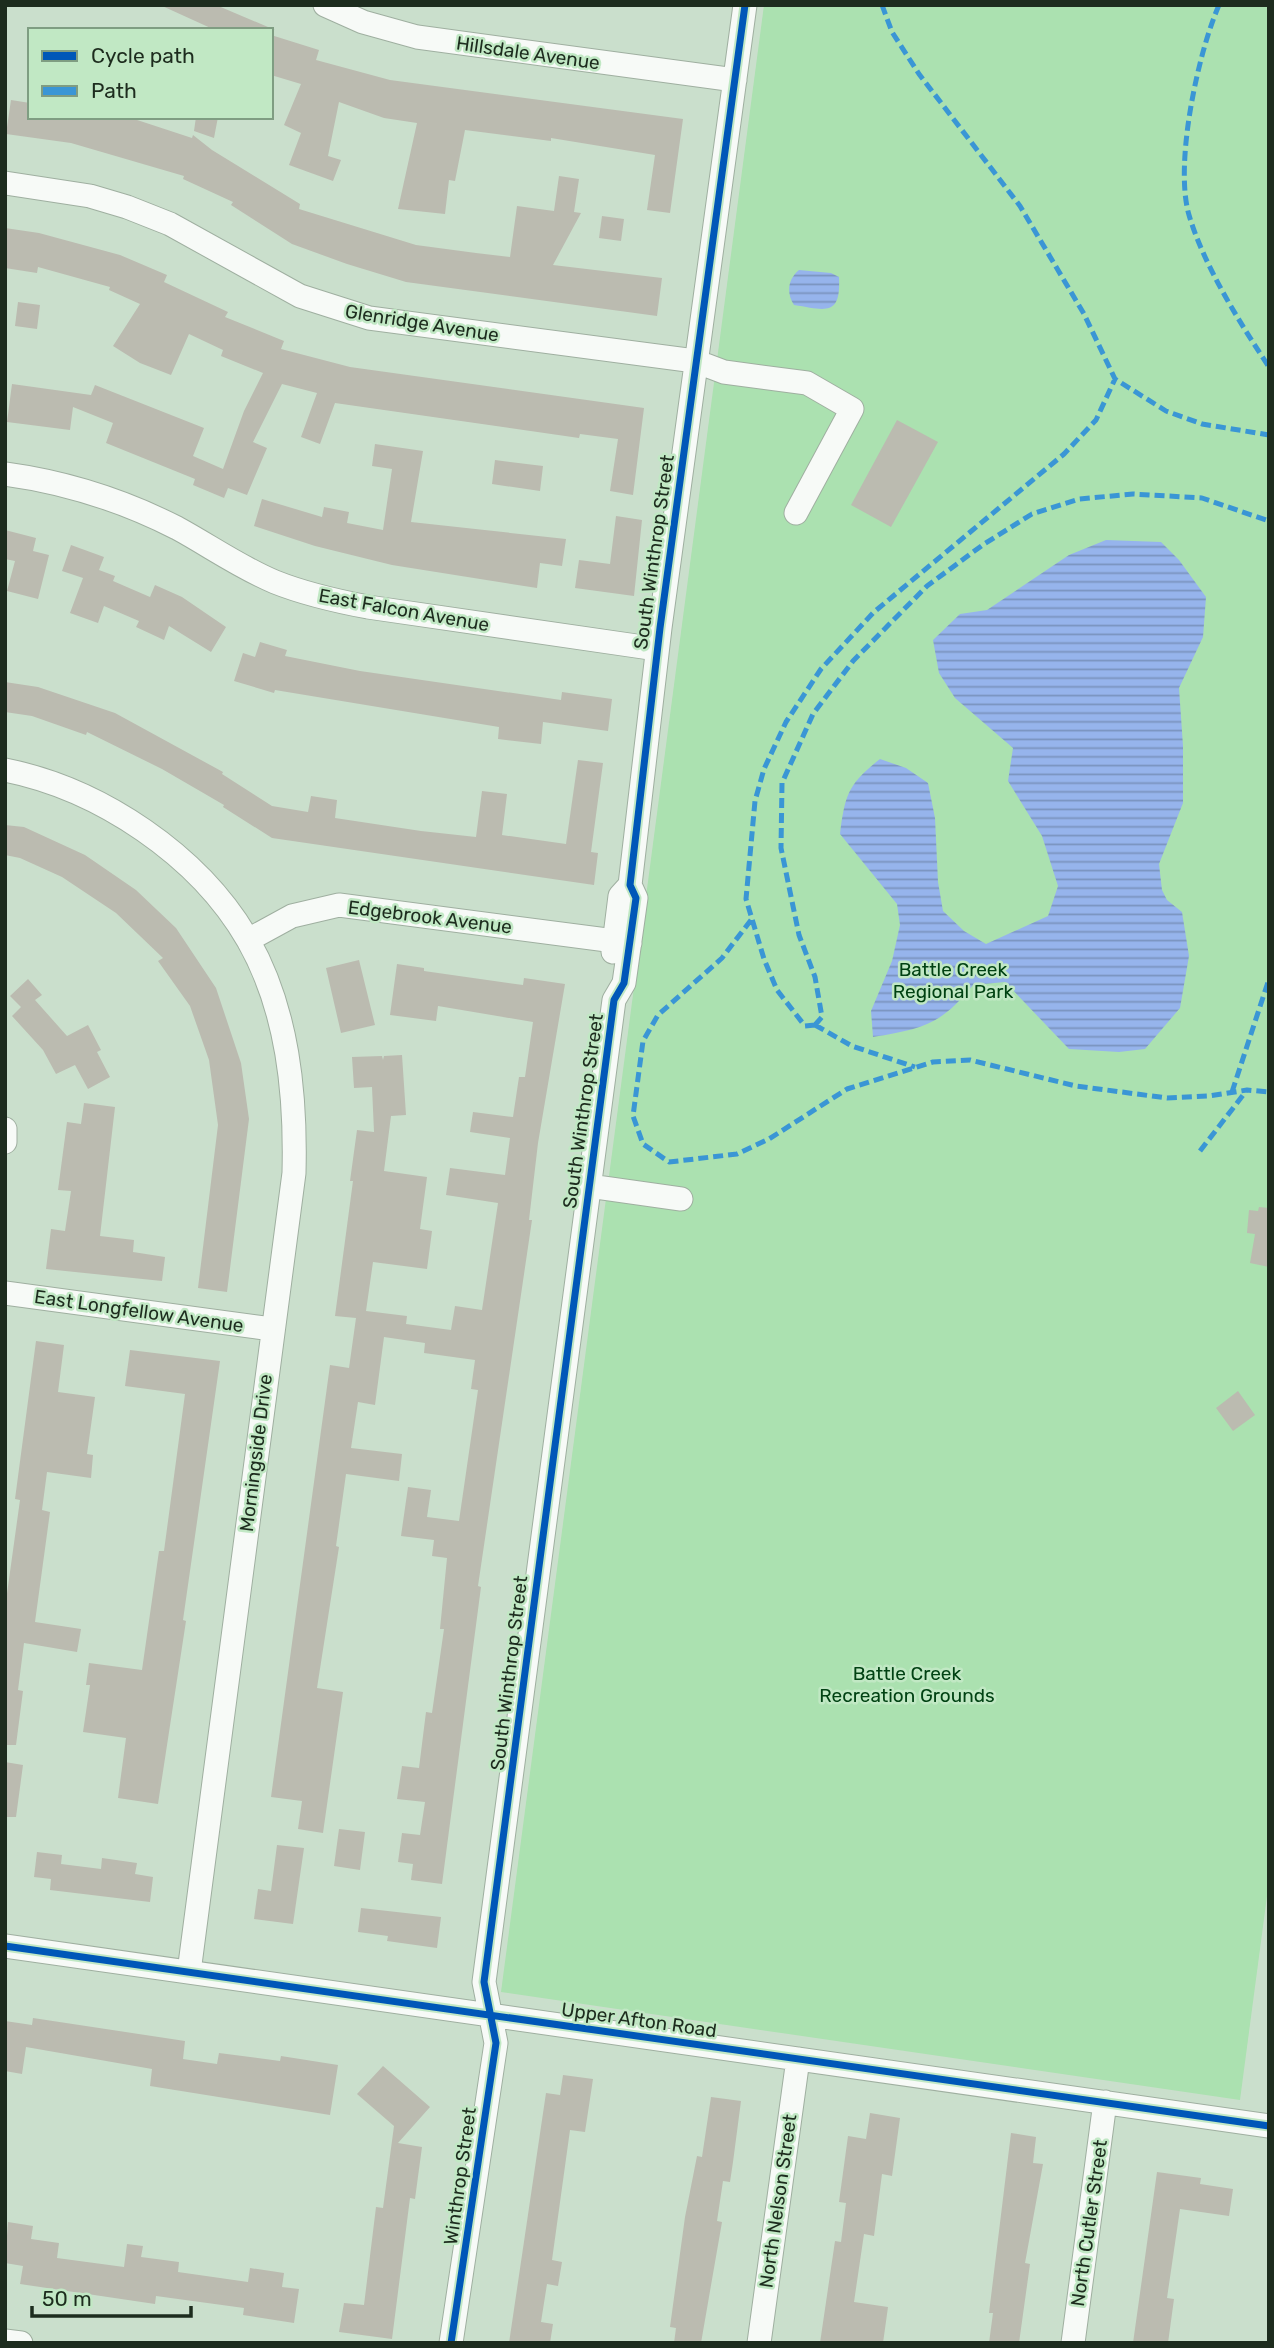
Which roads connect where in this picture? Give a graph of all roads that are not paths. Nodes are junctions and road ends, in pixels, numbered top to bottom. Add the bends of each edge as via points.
1 (326, 5) edge
2 (745, 5) edge
3 (735, 80) junction
4 (5, 183) edge
5 (695, 361) junction
6 (5, 474) edge
7 (796, 513) dead end
8 (657, 649) junction
9 (5, 770) edge
10 (248, 940) junction
11 (622, 942) junction
12 (5, 1129) edge
13 (5, 1142) edge
14 (589, 1186) junction
15 (681, 1199) dead end
16 (5, 1293) edge
17 (272, 1329) junction
18 (5, 1946) edge
19 (189, 1972) junction
20 (489, 2015) junction
21 (798, 2059) junction
22 (1105, 2102) junction
23 (1269, 2126) edge
24 (5, 2340) edge
25 (21, 2343) edge
26 (451, 2343) edge
27 (760, 2343) edge
28 (1073, 2343) edge

1 - 3 street, Hillsdale Avenue via 363,22 417,37
2 - 3 street, South Winthrop Street
3 - 5 street, South Winthrop Street
4 - 5 street, Glenridge Avenue via 90,196 127,207 170,224 300,296 369,318
5 - 7 street, Glenridge Avenue via 724,372 807,383 852,409
5 - 8 street, South Winthrop Street
6 - 8 street, East Falcon Avenue via 70,487 129,506 259,575 322,598
8 - 11 street, South Winthrop Street via 630,885 636,898
9 - 10 street via 64,787 139,826 213,893
10 - 11 street, Edgebrook Avenue via 292,916 339,905
10 - 17 street, Morningside Drive via 282,1030 296,1121 294,1173
11 - 14 street, South Winthrop Street via 624,983 614,1000
12 - 13 street
14 - 15 street
14 - 20 street, South Winthrop Street via 484,1982
16 - 17 street, East Longfellow Avenue
17 - 19 street, Morningside Drive
18 - 19 street, Upper Afton Road
19 - 20 street, Upper Afton Road
20 - 21 street, Upper Afton Road
20 - 26 street, Winthrop Street via 496,2043
21 - 22 street, Upper Afton Road
21 - 27 street, North Nelson Street
22 - 23 street, Upper Afton Road
22 - 28 street, North Cutler Street
24 - 25 street

